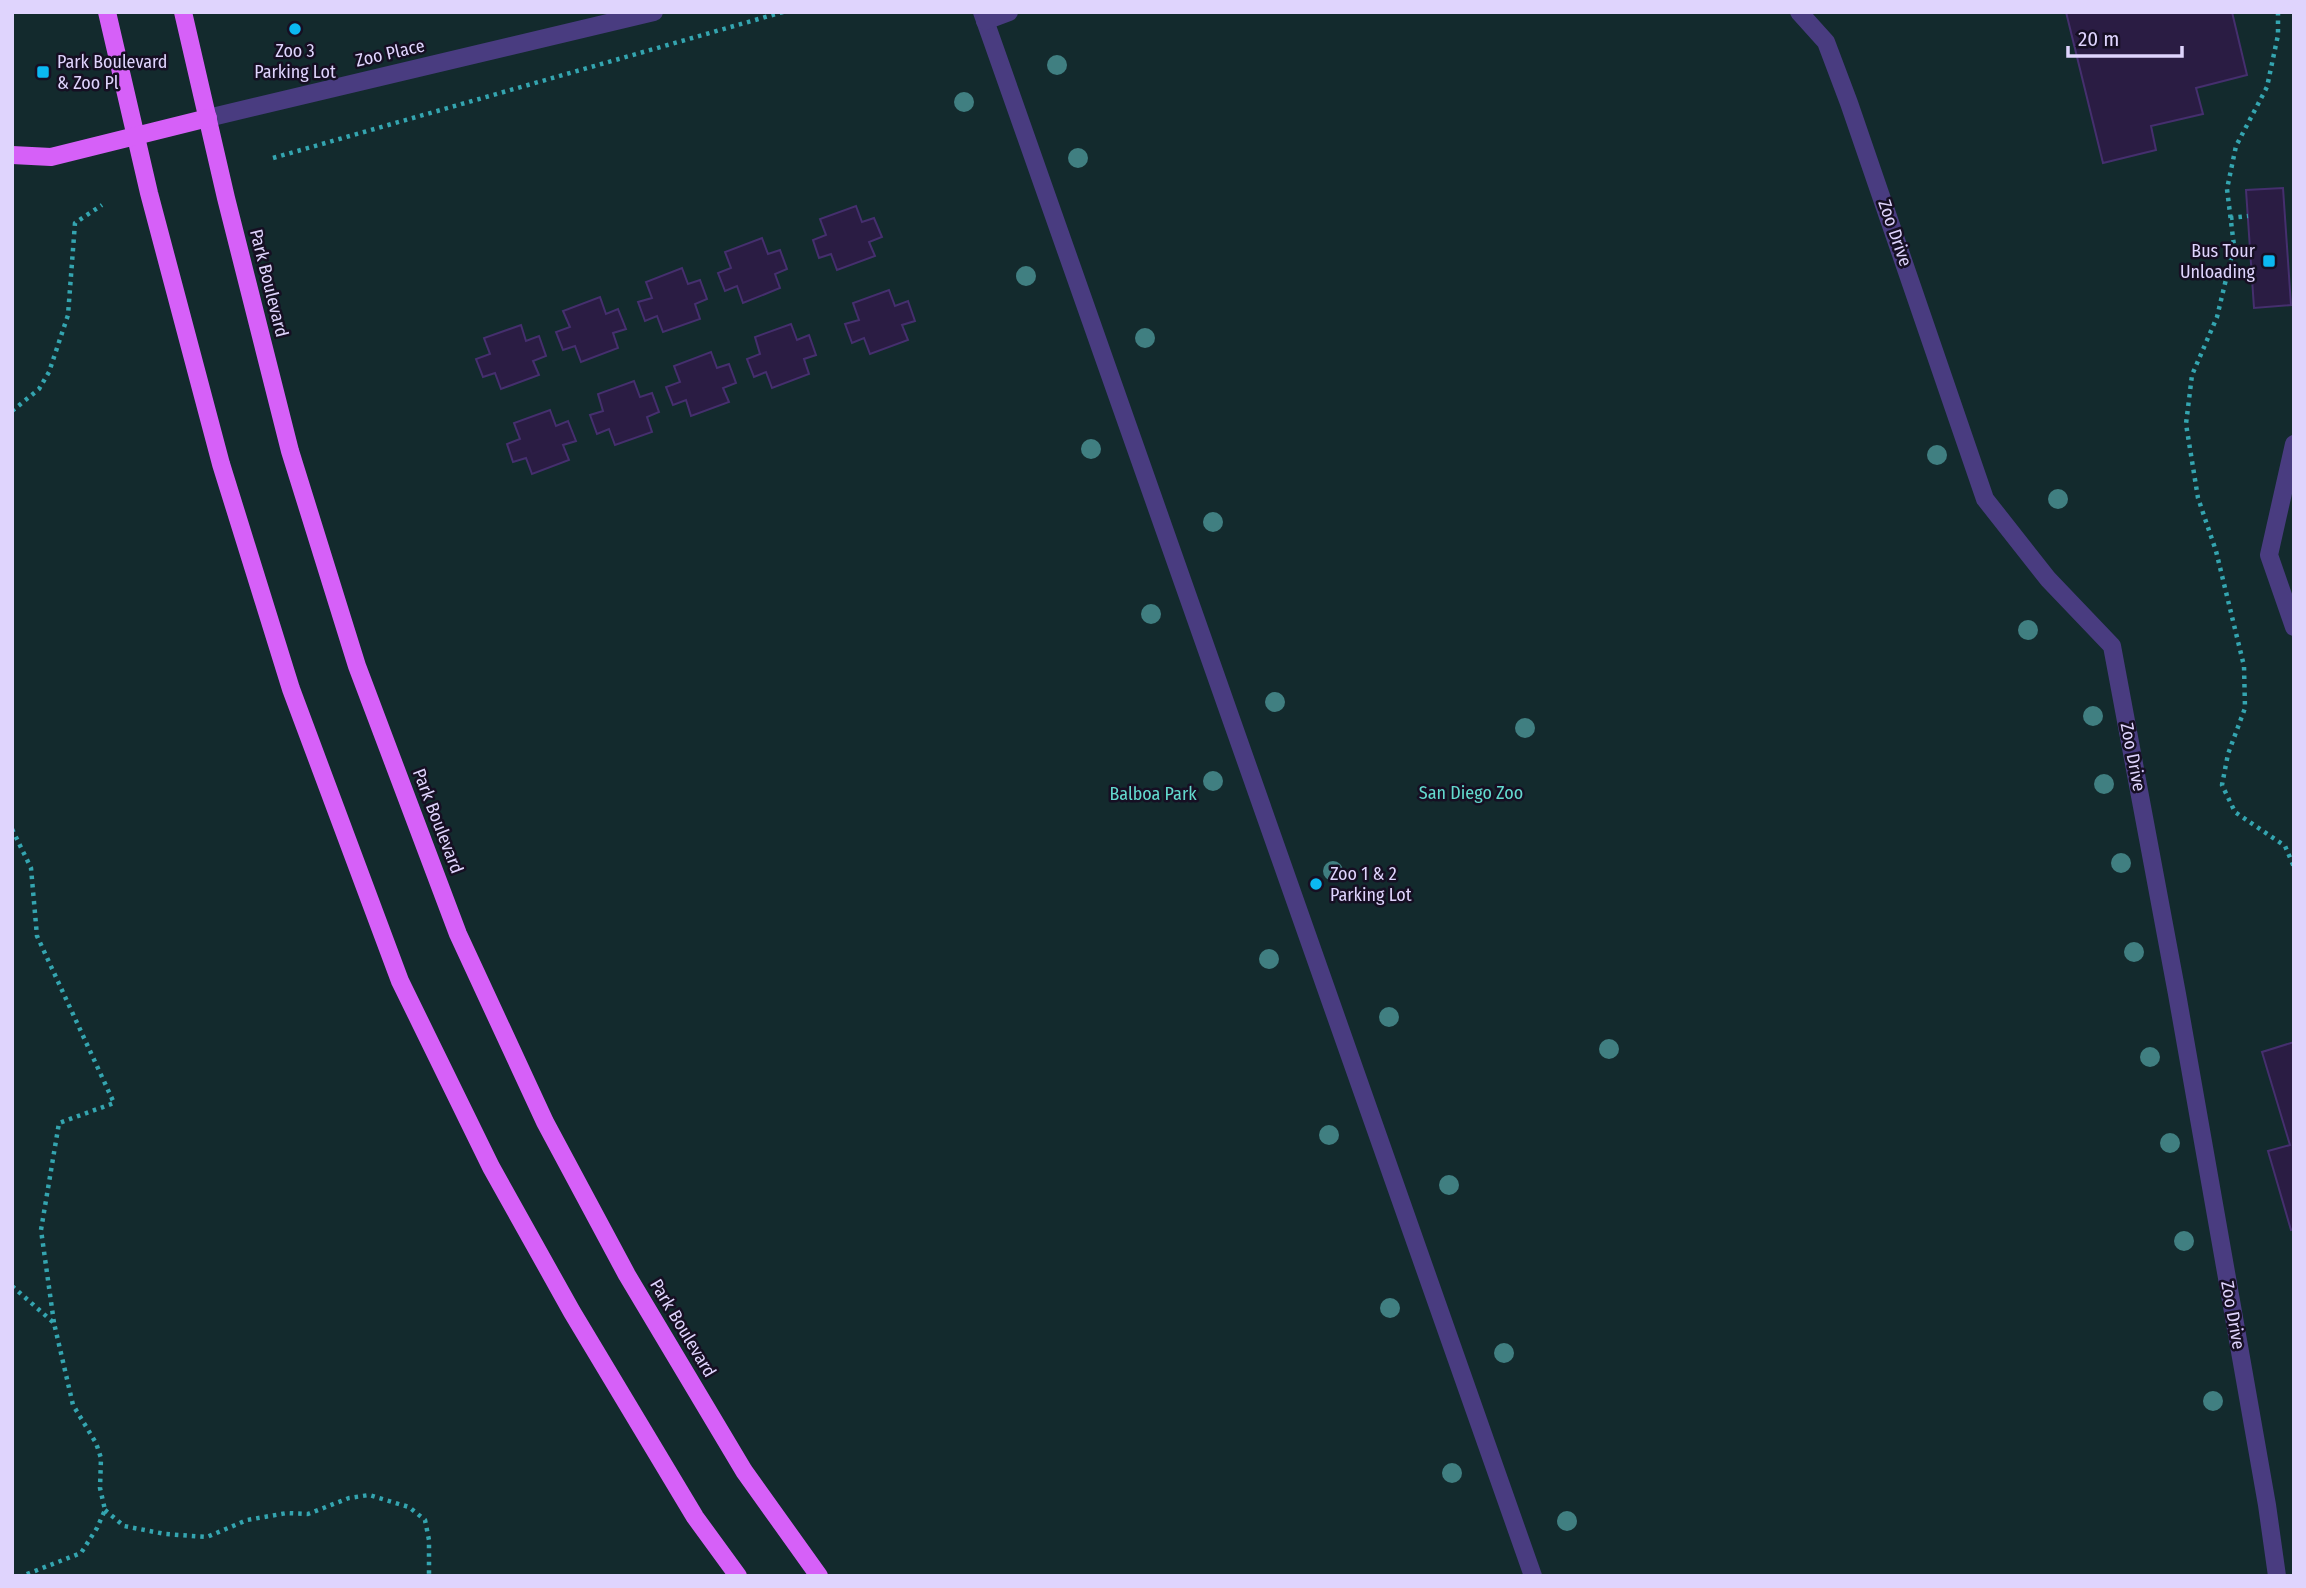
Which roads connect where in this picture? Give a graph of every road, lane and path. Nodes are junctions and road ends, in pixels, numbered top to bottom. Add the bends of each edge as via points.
1 (107, 12) edge
2 (183, 12) edge
3 (654, 12) edge
4 (782, 12) edge
5 (1009, 12) edge
6 (1799, 12) edge
7 (2278, 12) edge
8 (984, 17) edge
9 (208, 118) junction
10 (136, 136) junction
11 (12, 155) edge
12 (273, 158) dead end
13 (102, 205) dead end
14 (2248, 216) dead end
15 (2230, 218) junction
16 (12, 411) edge
17 (2294, 444) edge
18 (2294, 627) edge
19 (12, 829) edge
20 (2294, 867) edge
21 (12, 1286) edge
22 (54, 1323) junction
23 (104, 1510) junction
24 (22, 1576) edge
25 (429, 1576) edge
26 (738, 1576) edge
27 (819, 1576) edge
28 (1533, 1576) edge
29 (2277, 1576) edge

1 - 10 main road
2 - 9 main road, Park Boulevard
3 - 9 street, Zoo Place
4 - 12 path
5 - 8 street
6 - 29 street, Zoo Drive via 1825,42 1849,103 1985,499 2048,579 2112,646 2191,1070
7 - 15 path via 2267,87 2236,146 2227,189
8 - 28 street
9 - 10 main road, Zoo Place
9 - 27 main road, Park Boulevard via 290,451 357,666 458,934 545,1122 627,1275 744,1471
10 - 11 main road, Zoo Place via 51,157
10 - 26 main road via 221,464 287,676 400,981 491,1167 572,1312 695,1517
13 - 16 path via 75,223 68,315 39,389
14 - 15 path
15 - 20 path via 2234,246 2217,317 2192,375 2186,424 2198,498 2244,666 2245,708 2222,785 2235,812 2285,846
17 - 18 street via 2269,555
19 - 22 path via 31,868 37,936 114,1103 59,1123 41,1230
21 - 22 path
22 - 23 path via 73,1405 101,1458
23 - 24 path via 80,1553
23 - 25 path via 124,1526 207,1537 247,1520 309,1514 369,1495 409,1507 425,1520

